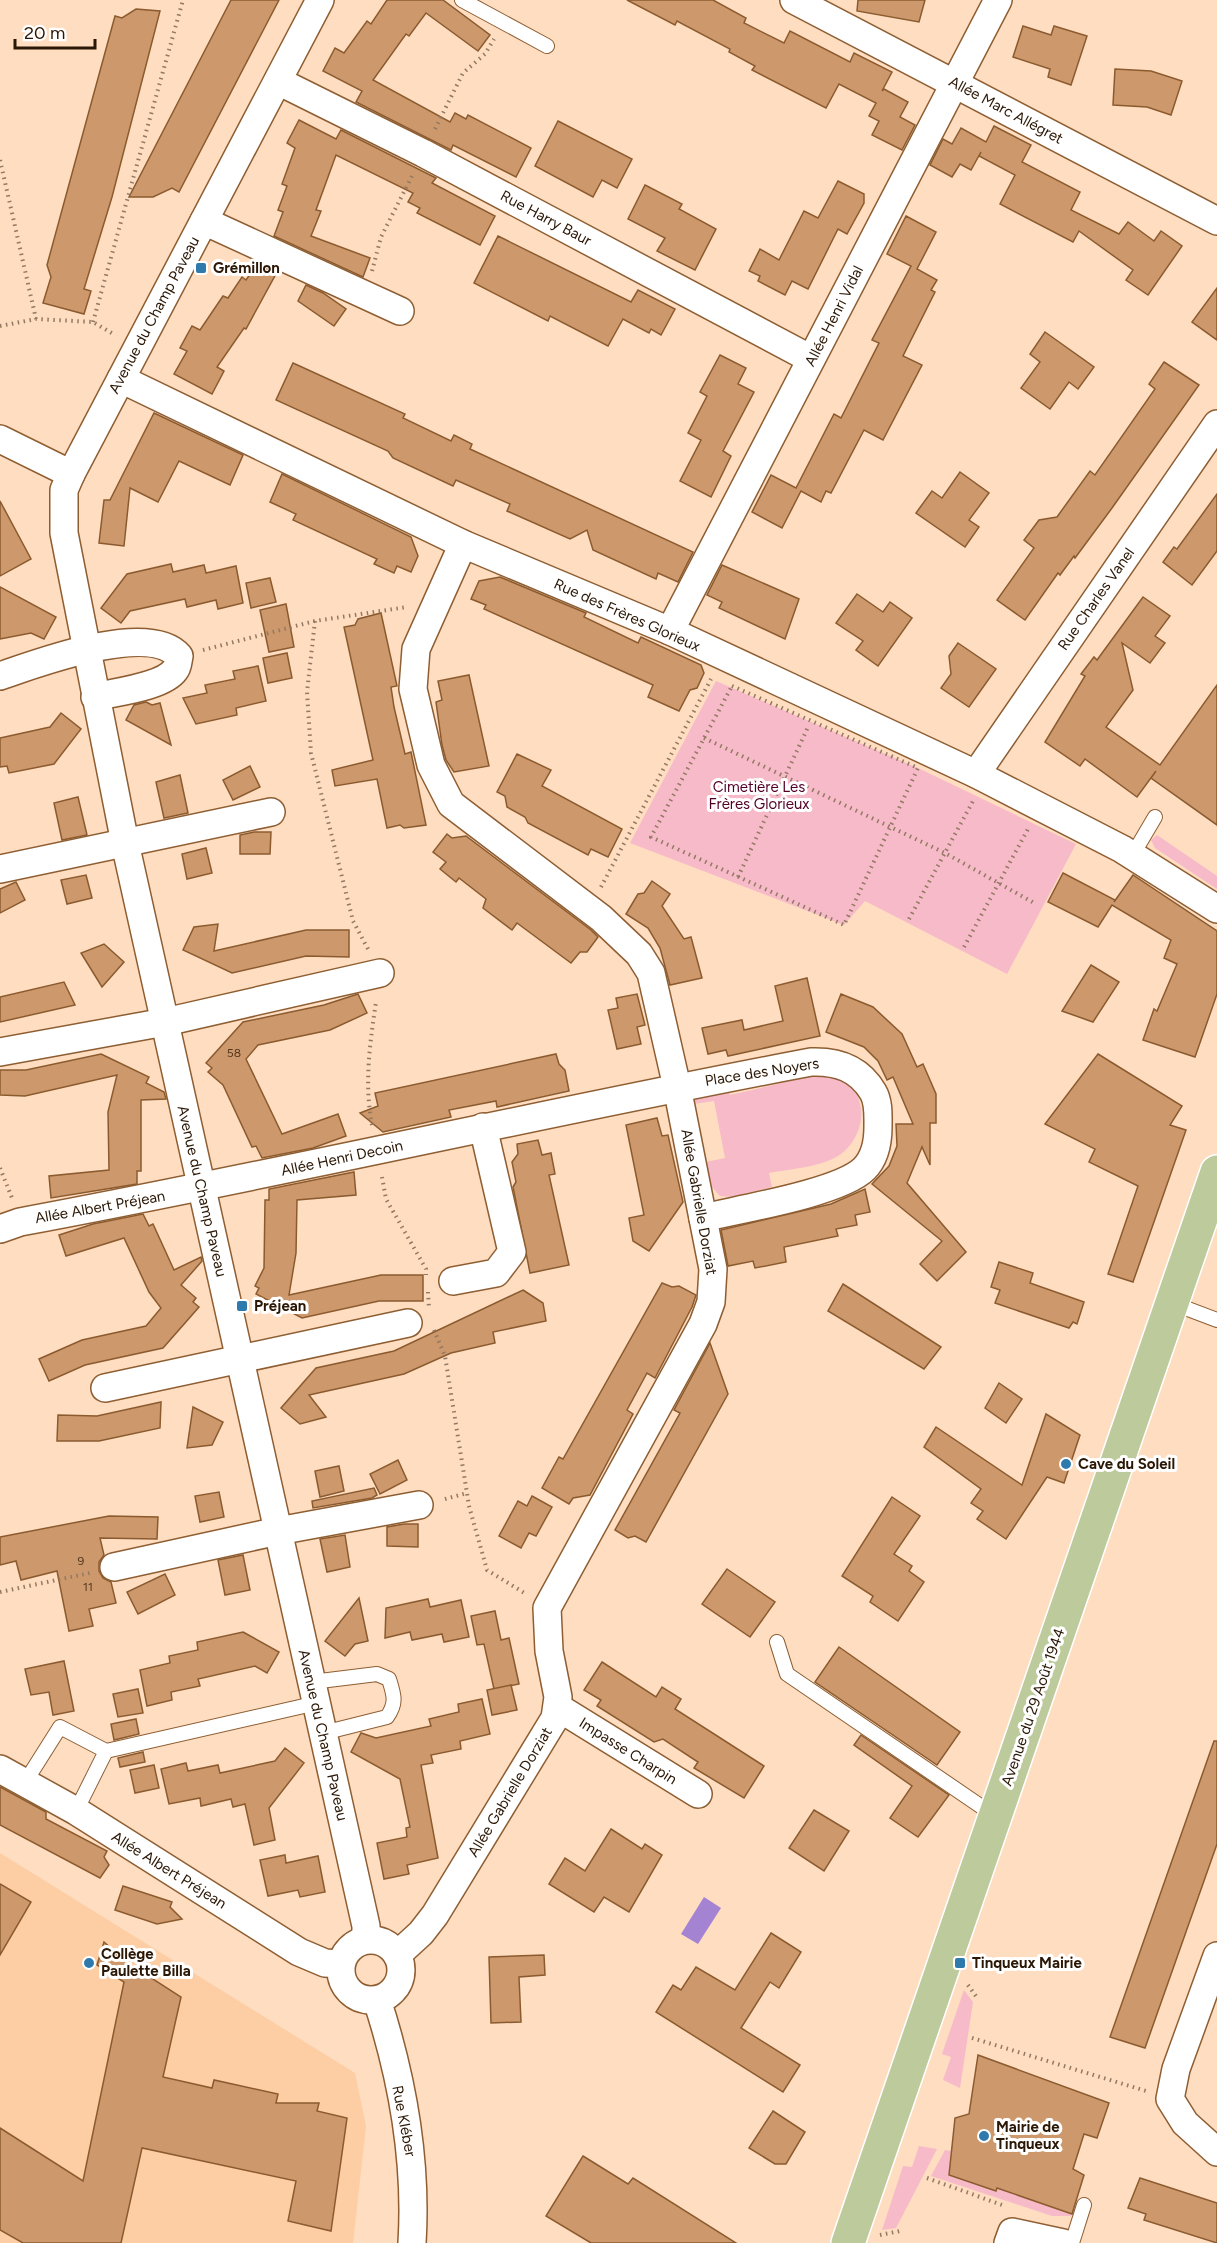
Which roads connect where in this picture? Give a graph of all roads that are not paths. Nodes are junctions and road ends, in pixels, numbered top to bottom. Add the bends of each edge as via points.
1 (320, 0) edge
2 (462, 0) edge
3 (794, 0) edge
4 (998, 0) edge
5 (547, 46) dead end
6 (278, 81) junction
7 (955, 83) junction
8 (204, 221) junction
9 (1217, 222) edge
10 (400, 311) dead end
11 (811, 359) junction
12 (121, 379) junction
13 (1217, 424) edge
14 (0, 439) edge
15 (71, 474) junction
16 (463, 544) junction
17 (670, 631) junction
18 (85, 648) junction
19 (0, 676) edge
20 (95, 697) junction
21 (976, 783) junction
22 (271, 812) dead end
23 (1155, 817) dead end
24 (125, 843) junction
25 (1132, 856) junction
26 (0, 869) edge
27 (1217, 909) edge
28 (380, 973) dead end
29 (165, 1022) junction
30 (0, 1052) edge
31 (677, 1087) junction
32 (483, 1127) junction
33 (1217, 1172) edge
34 (202, 1188) junction
35 (703, 1218) junction
36 (0, 1229) edge
37 (453, 1281) dead end
38 (1172, 1303) junction
39 (1217, 1320) edge
40 (419, 1323) road end
41 (240, 1360) junction
42 (105, 1388) dead end
43 (419, 1505) dead end
44 (278, 1531) junction
45 (114, 1567) road end
46 (777, 1642) dead end
47 (314, 1693) junction
48 (558, 1708) junction
49 (323, 1733) junction
50 (106, 1751) junction
51 (0, 1769) edge
52 (24, 1784) junction
53 (698, 1794) dead end
54 (76, 1811) junction
55 (995, 1816) junction
56 (366, 1939) junction
57 (397, 1955) junction
58 (1217, 1956) edge
59 (340, 1964) junction
60 (377, 2000) junction
61 (1217, 2152) edge
62 (1084, 2205) dead end
63 (1010, 2237) edge
64 (412, 2243) edge
65 (848, 2243) edge
66 (1063, 2243) edge
67 (1072, 2243) edge

1 - 6 street, Avenue du Champ Paveau
2 - 5 lane
3 - 7 street, Allée Marc Allégret
4 - 7 street, Allée Henri Vidal
6 - 8 street, Avenue du Champ Paveau
6 - 11 street, Rue Harry Baur via 423,153
7 - 9 street, Allée Marc Allégret
7 - 11 street, Allée Henri Vidal
8 - 10 street
8 - 12 street, Avenue du Champ Paveau
11 - 17 street, Allée Henri Vidal
12 - 15 street, Avenue du Champ Paveau
12 - 16 street, Rue des Frères Glorieux
13 - 21 street, Rue Charles Vanel
14 - 15 street
15 - 18 street, Avenue du Champ Paveau via 64,490 64,533
16 - 17 street, Rue des Frères Glorieux
16 - 31 street, Allée Gabrielle Dorziat via 416,649 413,689 431,765 441,789 461,813 622,936 639,954 651,973
17 - 21 street, Rue des Frères Glorieux via 815,711
18 - 19 street
18 - 20 street, Avenue du Champ Paveau
18 - 20 street via 158,644 172,648 179,656 176,669 165,678
20 - 24 street, Avenue du Champ Paveau
21 - 25 street, Rue des Frères Glorieux
22 - 24 street
23 - 25 lane
24 - 26 street
24 - 29 street, Avenue du Champ Paveau
25 - 27 street, Rue des Frères Glorieux
28 - 29 street
29 - 30 street
29 - 34 street, Avenue du Champ Paveau
31 - 32 street, Allée Henri Decoin
31 - 35 street, Allée Gabrielle Dorziat
31 - 35 street, Place des Noyers via 825,1061 839,1064 865,1080 878,1110 878,1140 873,1155 851,1179
32 - 34 street, Allée Henri Decoin
32 - 37 street via 512,1252 496,1273
33 - 38 main road, Avenue du 29 Août 1944
34 - 36 street, Allée Albert Préjean
34 - 41 street, Avenue du Champ Paveau
35 - 48 street, Allée Gabrielle Dorziat via 713,1284 703,1324 547,1608 546,1628
38 - 39 lane
38 - 55 main road, Avenue du 29 Août 1944
40 - 41 street
41 - 42 street
41 - 44 street, Avenue du Champ Paveau
43 - 44 street
44 - 45 street
44 - 47 street, Avenue du Champ Paveau
46 - 55 lane via 787,1674
47 - 49 street, Avenue du Champ Paveau
47 - 49 lane via 377,1674 389,1679 394,1696 394,1707 387,1717
47 - 50 lane
48 - 53 street, Impasse Charpin
48 - 57 street, Allée Gabrielle Dorziat via 548,1731 435,1915
49 - 56 street, Avenue du Champ Paveau
50 - 52 lane via 60,1727
50 - 54 lane
51 - 52 street, Allée Albert Préjean
52 - 54 street, Allée Albert Préjean
54 - 59 street, Allée Albert Préjean via 299,1952 325,1963
55 - 65 main road, Avenue du 29 Août 1944
56 - 57 street via 384,1942
56 - 59 street via 349,1948
57 - 60 street via 401,1973 394,1991
58 - 61 street via 1176,2069 1170,2099 1185,2124
59 - 60 street via 343,1984 357,1998
60 - 64 street, Rue Kléber via 386,2027 411,2155
62 - 67 lane
63 - 66 street

